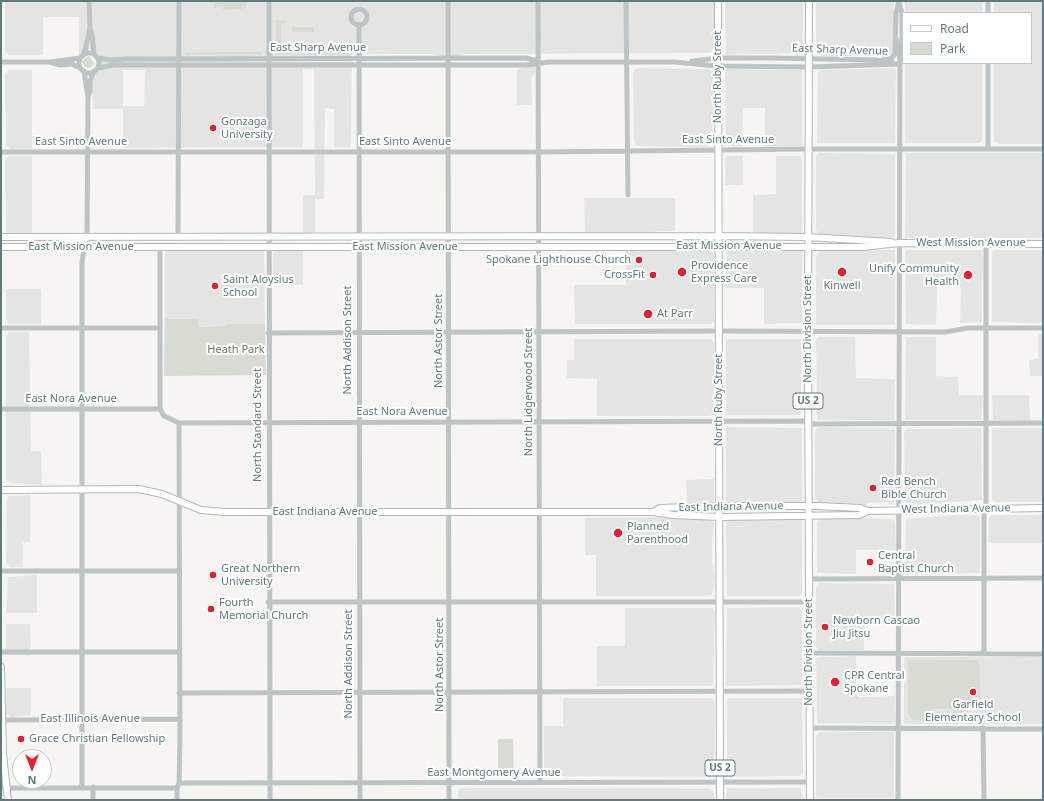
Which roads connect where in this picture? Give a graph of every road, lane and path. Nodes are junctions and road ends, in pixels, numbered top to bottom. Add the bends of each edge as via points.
1 (89, 1) edge
2 (179, 1) edge
3 (269, 1) edge
4 (448, 1) edge
5 (538, 1) edge
6 (626, 1) edge
7 (718, 1) edge
8 (809, 1) edge
9 (988, 1) edge
10 (899, 2) edge
11 (988, 12) edge
12 (902, 13) edge
13 (359, 24) dead end
14 (90, 29) junction
15 (896, 39) junction
16 (82, 56) junction
17 (96, 56) junction
18 (269, 58) junction
19 (359, 58) junction
20 (718, 58) junction
21 (808, 58) junction
22 (902, 58) edge
23 (179, 59) junction
24 (875, 60) junction
25 (1, 62) edge
26 (50, 62) junction
27 (448, 62) junction
28 (538, 62) junction
29 (627, 62) junction
30 (687, 62) junction
31 (900, 64) junction
32 (988, 64) edge
33 (179, 65) junction
34 (269, 65) junction
35 (359, 65) junction
36 (718, 66) junction
37 (808, 67) junction
38 (96, 69) junction
39 (82, 70) junction
40 (88, 97) junction
41 (988, 148) junction
42 (808, 149) junction
43 (900, 149) junction
44 (1043, 149) edge
45 (718, 150) junction
46 (628, 151) junction
47 (1, 152) edge
48 (88, 152) junction
49 (179, 152) junction
50 (269, 152) junction
51 (358, 152) junction
52 (448, 152) junction
53 (539, 152) junction
54 (628, 195) dead end
55 (449, 236) junction
56 (720, 236) junction
57 (1, 237) edge
58 (268, 237) junction
59 (358, 237) junction
60 (539, 237) junction
61 (808, 237) junction
62 (87, 238) junction
63 (168, 238) junction
64 (178, 238) junction
65 (899, 243) junction
66 (986, 244) junction
67 (1043, 244) edge
68 (539, 246) junction
69 (719, 246) junction
70 (1, 247) edge
71 (50, 247) junction
72 (84, 247) junction
73 (160, 247) junction
74 (168, 247) junction
75 (268, 247) junction
76 (358, 247) junction
77 (448, 247) junction
78 (808, 247) junction
79 (1, 328) edge
80 (82, 328) junction
81 (160, 328) junction
82 (986, 328) junction
83 (1043, 328) edge
84 (720, 330) junction
85 (539, 331) junction
86 (808, 331) junction
87 (899, 331) junction
88 (358, 332) junction
89 (448, 332) junction
90 (268, 333) junction
91 (1, 409) edge
92 (82, 409) junction
93 (160, 409) junction
94 (448, 421) junction
95 (539, 421) junction
96 (719, 421) junction
97 (269, 422) junction
98 (358, 422) junction
99 (808, 422) junction
100 (179, 423) junction
101 (1043, 423) edge
102 (899, 424) junction
103 (986, 424) junction
104 (1, 490) edge
105 (82, 490) junction
106 (179, 501) junction
107 (719, 506) junction
108 (809, 506) junction
109 (985, 508) junction
110 (1043, 508) edge
111 (868, 511) junction
112 (900, 511) junction
113 (268, 512) junction
114 (359, 512) junction
115 (449, 512) junction
116 (540, 512) junction
117 (653, 512) junction
118 (809, 516) junction
119 (720, 517) junction
120 (1, 571) edge
121 (82, 571) junction
122 (179, 571) junction
123 (809, 578) junction
124 (899, 578) junction
125 (1043, 578) edge
126 (984, 579) junction
127 (268, 602) junction
128 (359, 602) junction
129 (449, 602) junction
130 (540, 602) junction
131 (720, 602) junction
132 (809, 602) junction
133 (1, 652) edge
134 (82, 652) junction
135 (179, 652) junction
136 (810, 653) junction
137 (899, 653) junction
138 (984, 653) junction
139 (1043, 654) edge
140 (1, 667) edge
141 (810, 691) junction
142 (269, 692) junction
143 (359, 692) junction
144 (450, 692) junction
145 (540, 692) junction
146 (720, 692) junction
147 (179, 693) junction
148 (82, 719) junction
149 (180, 719) junction
150 (2, 720) edge
151 (809, 728) junction
152 (899, 728) junction
153 (983, 728) junction
154 (1043, 728) edge
155 (540, 782) junction
156 (720, 782) junction
157 (809, 782) junction
158 (270, 783) junction
159 (360, 783) junction
160 (449, 783) junction
161 (178, 785) junction
162 (82, 787) junction
163 (4, 788) edge
164 (93, 788) junction
165 (8, 800) edge
166 (93, 800) edge
167 (177, 800) edge
168 (270, 800) edge
169 (360, 800) edge
170 (449, 800) edge
171 (720, 800) edge
172 (810, 800) edge
173 (898, 800) edge
174 (984, 800) edge

1 - 14 street
2 - 23 street
3 - 18 street, North Standard Street
4 - 27 street, North Astor Street
5 - 28 street, North Lidgerwood Street
6 - 29 street
7 - 20 main road, North Ruby Street / US 2
8 - 21 main road, North Division Street / US 2
9 - 11 street
10 - 12 street
10 - 15 street via 896,13
13 - 19 street, North Addison Street
14 - 16 street
14 - 17 street
15 - 24 street via 893,57
15 - 31 street
16 - 17 street, East Sharp Avenue
16 - 26 street
16 - 39 street via 79,63
17 - 23 street, East Sharp Avenue via 110,60
17 - 38 street
18 - 19 street, East Sharp Avenue
18 - 23 street, East Sharp Avenue
18 - 34 street, North Standard Street
19 - 27 street, East Sharp Avenue
19 - 35 street, North Addison Street
20 - 21 street, East Sharp Avenue
20 - 30 street, East Sharp Avenue
20 - 36 main road, North Ruby Street / US 2
21 - 24 street, East Sharp Avenue
21 - 37 main road, North Division Street / US 2
22 - 31 street
23 - 33 street
24 - 31 street, East Sharp Avenue
25 - 26 street
26 - 39 street via 60,65 72,64
27 - 28 street, East Sharp Avenue via 526,58
27 - 35 street, East Sharp Avenue
27 - 52 street, North Astor Street
28 - 29 street, East Sharp Avenue
28 - 53 street, North Lidgerwood Street
29 - 30 street, East Sharp Avenue
29 - 46 street
30 - 36 street, East Sharp Avenue
31 - 37 street, East Sharp Avenue
31 - 43 street
32 - 41 street
33 - 34 street, East Sharp Avenue
33 - 38 street, East Sharp Avenue via 113,65
33 - 49 street
34 - 35 street, East Sharp Avenue
34 - 50 street, North Standard Street
35 - 51 street, North Addison Street
36 - 37 street, East Sharp Avenue
36 - 45 main road, North Ruby Street / US 2
37 - 42 main road, North Division Street / US 2
38 - 39 street, East Sharp Avenue
38 - 40 street via 90,81
39 - 40 street
40 - 48 street
41 - 43 street, East Sinto Avenue
41 - 44 street, East Sinto Avenue
42 - 43 street, East Sinto Avenue
42 - 45 street, East Sinto Avenue
42 - 61 main road, North Division Street / US 2
43 - 65 street
45 - 46 street, East Sinto Avenue
45 - 56 main road, North Ruby Street / US 2
46 - 53 street, East Sinto Avenue
46 - 54 street
47 - 48 street, East Sinto Avenue
48 - 49 street, East Sinto Avenue
48 - 62 street
49 - 50 street, East Sinto Avenue
49 - 64 street
50 - 51 street, East Sinto Avenue
50 - 58 street, North Standard Street
51 - 52 street, East Sinto Avenue
51 - 59 street, North Addison Street
52 - 53 street, East Sinto Avenue
52 - 55 street, North Astor Street
53 - 60 street, North Lidgerwood Street
55 - 59 main road, East Mission Avenue
55 - 60 main road, East Mission Avenue
55 - 77 street, North Astor Street
56 - 60 main road, East Mission Avenue
56 - 61 main road, East Mission Avenue
56 - 69 main road, North Ruby Street / US 2
57 - 62 main road, East Mission Avenue
58 - 59 main road, East Mission Avenue
58 - 64 main road, East Mission Avenue
58 - 75 street, North Standard Street
59 - 76 street, North Addison Street
60 - 68 street, North Lidgerwood Street
61 - 65 main road, West Mission Avenue
61 - 78 main road, North Division Street / US 2
62 - 63 main road, East Mission Avenue
62 - 71 main road via 80,242
63 - 64 main road, East Mission Avenue
63 - 74 street
65 - 66 main road, West Mission Avenue
65 - 78 main road, West Mission Avenue via 878,246
65 - 87 street
66 - 67 main road, West Mission Avenue
66 - 82 street
68 - 69 main road, East Mission Avenue
68 - 77 main road, East Mission Avenue
68 - 85 street, North Lidgerwood Street
69 - 78 main road, East Mission Avenue
69 - 84 main road, North Ruby Street / US 2
70 - 71 main road, East Mission Avenue
71 - 72 main road, East Mission Avenue
72 - 73 main road, East Mission Avenue
72 - 80 street
73 - 74 main road, East Mission Avenue
73 - 81 street
74 - 75 main road, East Mission Avenue
75 - 76 main road, East Mission Avenue
75 - 90 street, North Standard Street
76 - 77 main road, East Mission Avenue
76 - 88 street, North Addison Street
77 - 89 street, North Astor Street
78 - 86 main road, North Division Street / US 2
79 - 80 street
80 - 81 street
80 - 92 street
81 - 93 street
82 - 83 street
82 - 87 street via 945,332
82 - 103 street
84 - 85 street
84 - 86 street
84 - 96 main road, North Ruby Street / US 2
85 - 89 street
85 - 95 street, North Lidgerwood Street
86 - 87 street
86 - 99 main road, North Division Street / US 2
87 - 102 street
88 - 89 street
88 - 90 street
88 - 98 street, North Addison Street
89 - 94 street, North Astor Street
90 - 97 street, North Standard Street
91 - 92 street, East Nora Avenue
92 - 93 street, East Nora Avenue
92 - 105 street
93 - 100 street via 164,416
94 - 95 street, East Nora Avenue
94 - 98 street, East Nora Avenue
94 - 115 street, North Astor Street
95 - 96 street, East Nora Avenue
95 - 116 street, North Lidgerwood Street
96 - 99 street, East Nora Avenue
96 - 107 main road, North Ruby Street / US 2
97 - 98 street, East Nora Avenue
97 - 100 street, East Nora Avenue
97 - 113 street, North Standard Street
98 - 114 street, North Addison Street
99 - 102 street, East Nora Avenue
99 - 108 main road, North Division Street / US 2
100 - 106 street
101 - 103 street, East Nora Avenue
102 - 103 street, East Nora Avenue
102 - 112 street
103 - 109 street
104 - 105 main road, East Indiana Avenue
105 - 106 main road, East Indiana Avenue via 139,489
105 - 121 street
106 - 113 main road, East Indiana Avenue via 201,510
106 - 122 street
107 - 108 main road, East Indiana Avenue
107 - 117 main road, East Indiana Avenue via 660,508
107 - 119 main road, North Ruby Street / US 2
108 - 111 main road, West Indiana Avenue via 860,508
108 - 118 main road, North Division Street / US 2
109 - 110 main road, West Indiana Avenue
109 - 112 main road, West Indiana Avenue
109 - 126 street
111 - 112 main road, West Indiana Avenue
111 - 118 main road, West Indiana Avenue via 860,515
112 - 124 street
113 - 114 main road, East Indiana Avenue
113 - 127 street, North Standard Street
114 - 115 main road, East Indiana Avenue
114 - 128 street, North Addison Street
115 - 116 main road, East Indiana Avenue
115 - 129 street, North Astor Street
116 - 117 main road, East Indiana Avenue
116 - 130 street, North Lidgerwood Street
117 - 119 main road, East Indiana Avenue
118 - 119 main road, East Indiana Avenue
118 - 123 main road, North Division Street / US 2
119 - 131 main road, North Ruby Street / US 2
120 - 121 street
121 - 122 street
121 - 134 street
122 - 135 street
123 - 124 street
123 - 132 main road, North Division Street / US 2
124 - 126 street
124 - 137 street
125 - 126 street
126 - 138 street
127 - 128 street
127 - 142 street, North Standard Street
128 - 129 street
128 - 143 street, North Addison Street
129 - 130 street
129 - 144 street, North Astor Street
130 - 131 street
130 - 145 street, North Lidgerwood Street
131 - 132 street
131 - 146 main road, North Ruby Street / US 2
132 - 136 main road, North Division Street / US 2
133 - 134 street
134 - 135 street
134 - 148 street
135 - 147 street
136 - 137 street
136 - 141 main road, North Division Street / US 2
137 - 138 street
137 - 152 street
138 - 139 street
140 - 150 main road
141 - 146 street
141 - 151 main road, North Division Street / US 2
142 - 143 street
142 - 147 street
142 - 158 street, North Standard Street
143 - 144 street
143 - 159 street, North Addison Street
144 - 145 street
144 - 160 street, North Astor Street
145 - 146 street
145 - 155 street, North Lidgerwood Street
146 - 156 main road, North Ruby Street / US 2
147 - 149 street
148 - 149 street, East Illinois Avenue
148 - 150 street, East Illinois Avenue
148 - 162 street
149 - 161 street
150 - 163 main road
151 - 152 street
151 - 157 main road, North Division Street / US 2
152 - 153 street
152 - 173 street
153 - 154 street
153 - 174 street
155 - 156 street, East Montgomery Avenue
155 - 160 street, East Montgomery Avenue
156 - 157 street, East Montgomery Avenue
156 - 171 main road, North Ruby Street / US 2
157 - 172 main road, North Division Street / US 2
158 - 159 street, East Montgomery Avenue
158 - 161 street, East Montgomery Avenue
158 - 168 street, North Standard Street
159 - 160 street, East Montgomery Avenue
159 - 169 street, North Addison Street
160 - 170 street, North Astor Street
161 - 164 street, East Montgomery Avenue
161 - 167 street
162 - 163 street, East Montgomery Avenue
162 - 164 street, East Montgomery Avenue
163 - 165 main road
164 - 166 street

